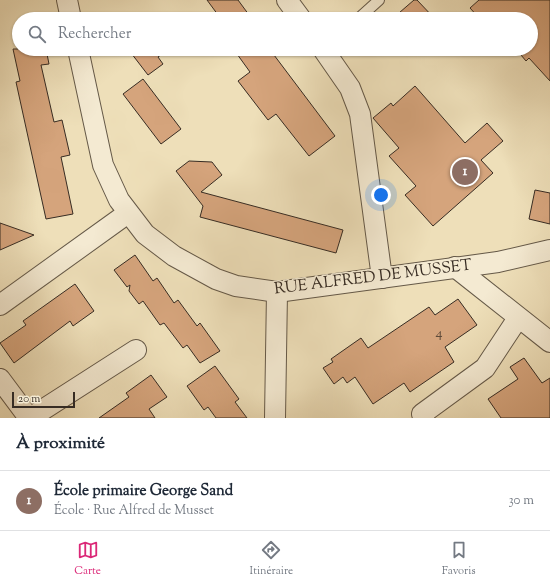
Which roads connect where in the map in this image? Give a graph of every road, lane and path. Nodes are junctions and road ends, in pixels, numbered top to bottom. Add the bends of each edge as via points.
1 (67, 0) edge
2 (287, 0) edge
3 (379, 0) edge
4 (70, 12) edge
5 (296, 12) edge
6 (366, 12) edge
7 (80, 56) edge
8 (328, 56) edge
9 (128, 213) junction
10 (550, 250) edge
11 (456, 267) junction
12 (382, 278) junction
13 (277, 292) junction
14 (0, 305) edge
15 (518, 318) junction
16 (550, 342) edge
17 (136, 350) dead end
18 (0, 379) edge
19 (29, 418) edge
20 (275, 418) edge
21 (424, 418) edge

1 - 4 street
2 - 5 street
3 - 6 lane
7 - 9 street, RUE ALFRED DE MUSSET via 104,165 109,180
8 - 12 street via 350,88 360,114
9 - 13 street, RUE ALFRED DE MUSSET via 145,234 197,270 236,286
9 - 14 street
10 - 11 street, RUE ALFRED DE MUSSET via 516,259
11 - 12 street, RUE ALFRED DE MUSSET
11 - 15 street
12 - 13 street, RUE ALFRED DE MUSSET
13 - 20 street
15 - 16 street
15 - 21 street via 485,368 422,414
17 - 19 street
18 - 19 street

